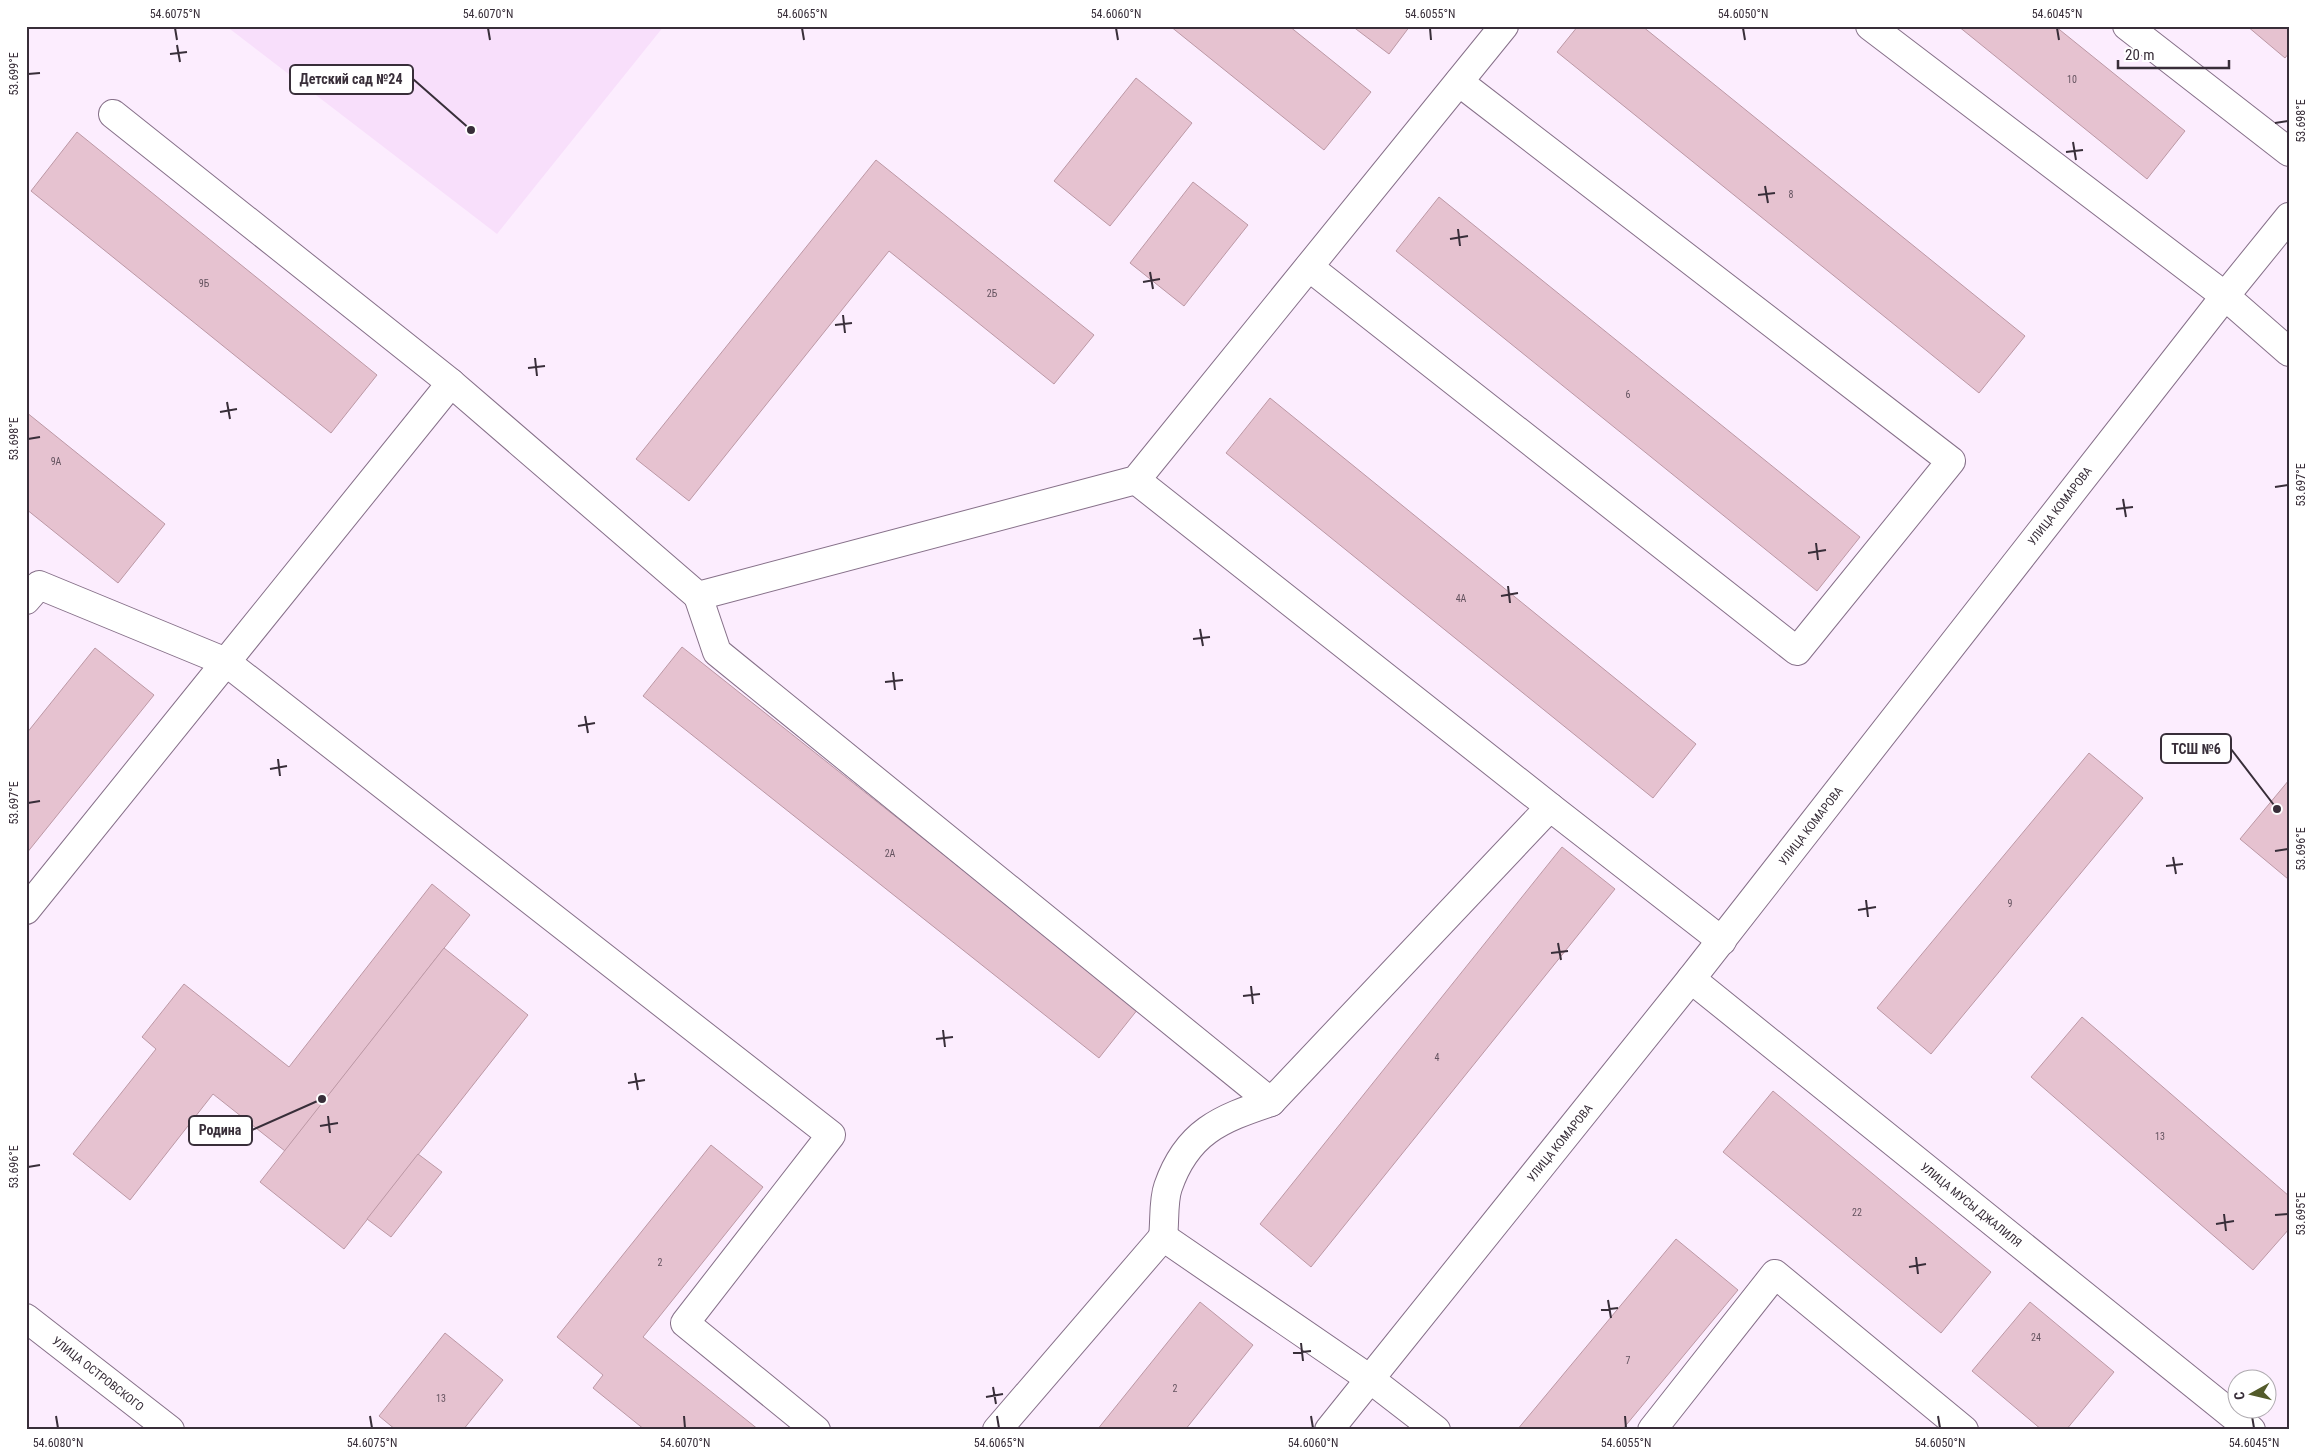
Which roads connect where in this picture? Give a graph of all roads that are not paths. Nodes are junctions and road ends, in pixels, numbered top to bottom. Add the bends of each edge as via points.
1 (1504, 26) edge
2 (1870, 26) edge
3 (2136, 29) edge
4 (1459, 82) junction
5 (113, 114) dead end
6 (2289, 152) edge
7 (2289, 217) edge
8 (1309, 267) junction
9 (2224, 296) junction
10 (2289, 352) edge
11 (451, 383) junction
12 (1136, 480) junction
13 (30, 587) edge
14 (698, 596) junction
15 (226, 662) junction
16 (1550, 807) junction
17 (26, 910) edge
18 (1722, 941) junction
19 (1691, 980) junction
20 (1271, 1102) junction
21 (1164, 1237) junction
22 (26, 1318) edge
23 (1370, 1379) junction
24 (170, 1430) edge
25 (816, 1430) edge
26 (997, 1430) edge
27 (1329, 1430) edge
28 (1436, 1430) edge
29 (1652, 1430) edge
30 (1964, 1430) edge
31 (2251, 1430) edge

1 - 4 street
2 - 9 street
3 - 6 street
4 - 8 street
4 - 8 street via 1951,461 1797,651
5 - 11 street
7 - 9 street, УЛИЦА КОМАРОВА
8 - 12 street
9 - 10 street
9 - 18 street, УЛИЦА КОМАРОВА
11 - 14 street
11 - 15 street
12 - 14 street
12 - 16 street
13 - 15 street
14 - 20 street via 717,652
15 - 17 street
15 - 25 street via 830,1135 685,1323
16 - 18 street
16 - 20 street
18 - 19 street, УЛИЦА КОМАРОВА
19 - 23 street, УЛИЦА КОМАРОВА
19 - 31 street, УЛИЦА МУСЫ ДЖАЛИЛЯ
20 - 21 street via 1235,1114 1207,1129 1185,1153 1167,1188
21 - 23 street
21 - 26 street
22 - 24 street, УЛИЦА ОСТРОВСКОГО
23 - 27 street, УЛИЦА КОМАРОВА
23 - 28 street
29 - 30 street via 1775,1274

